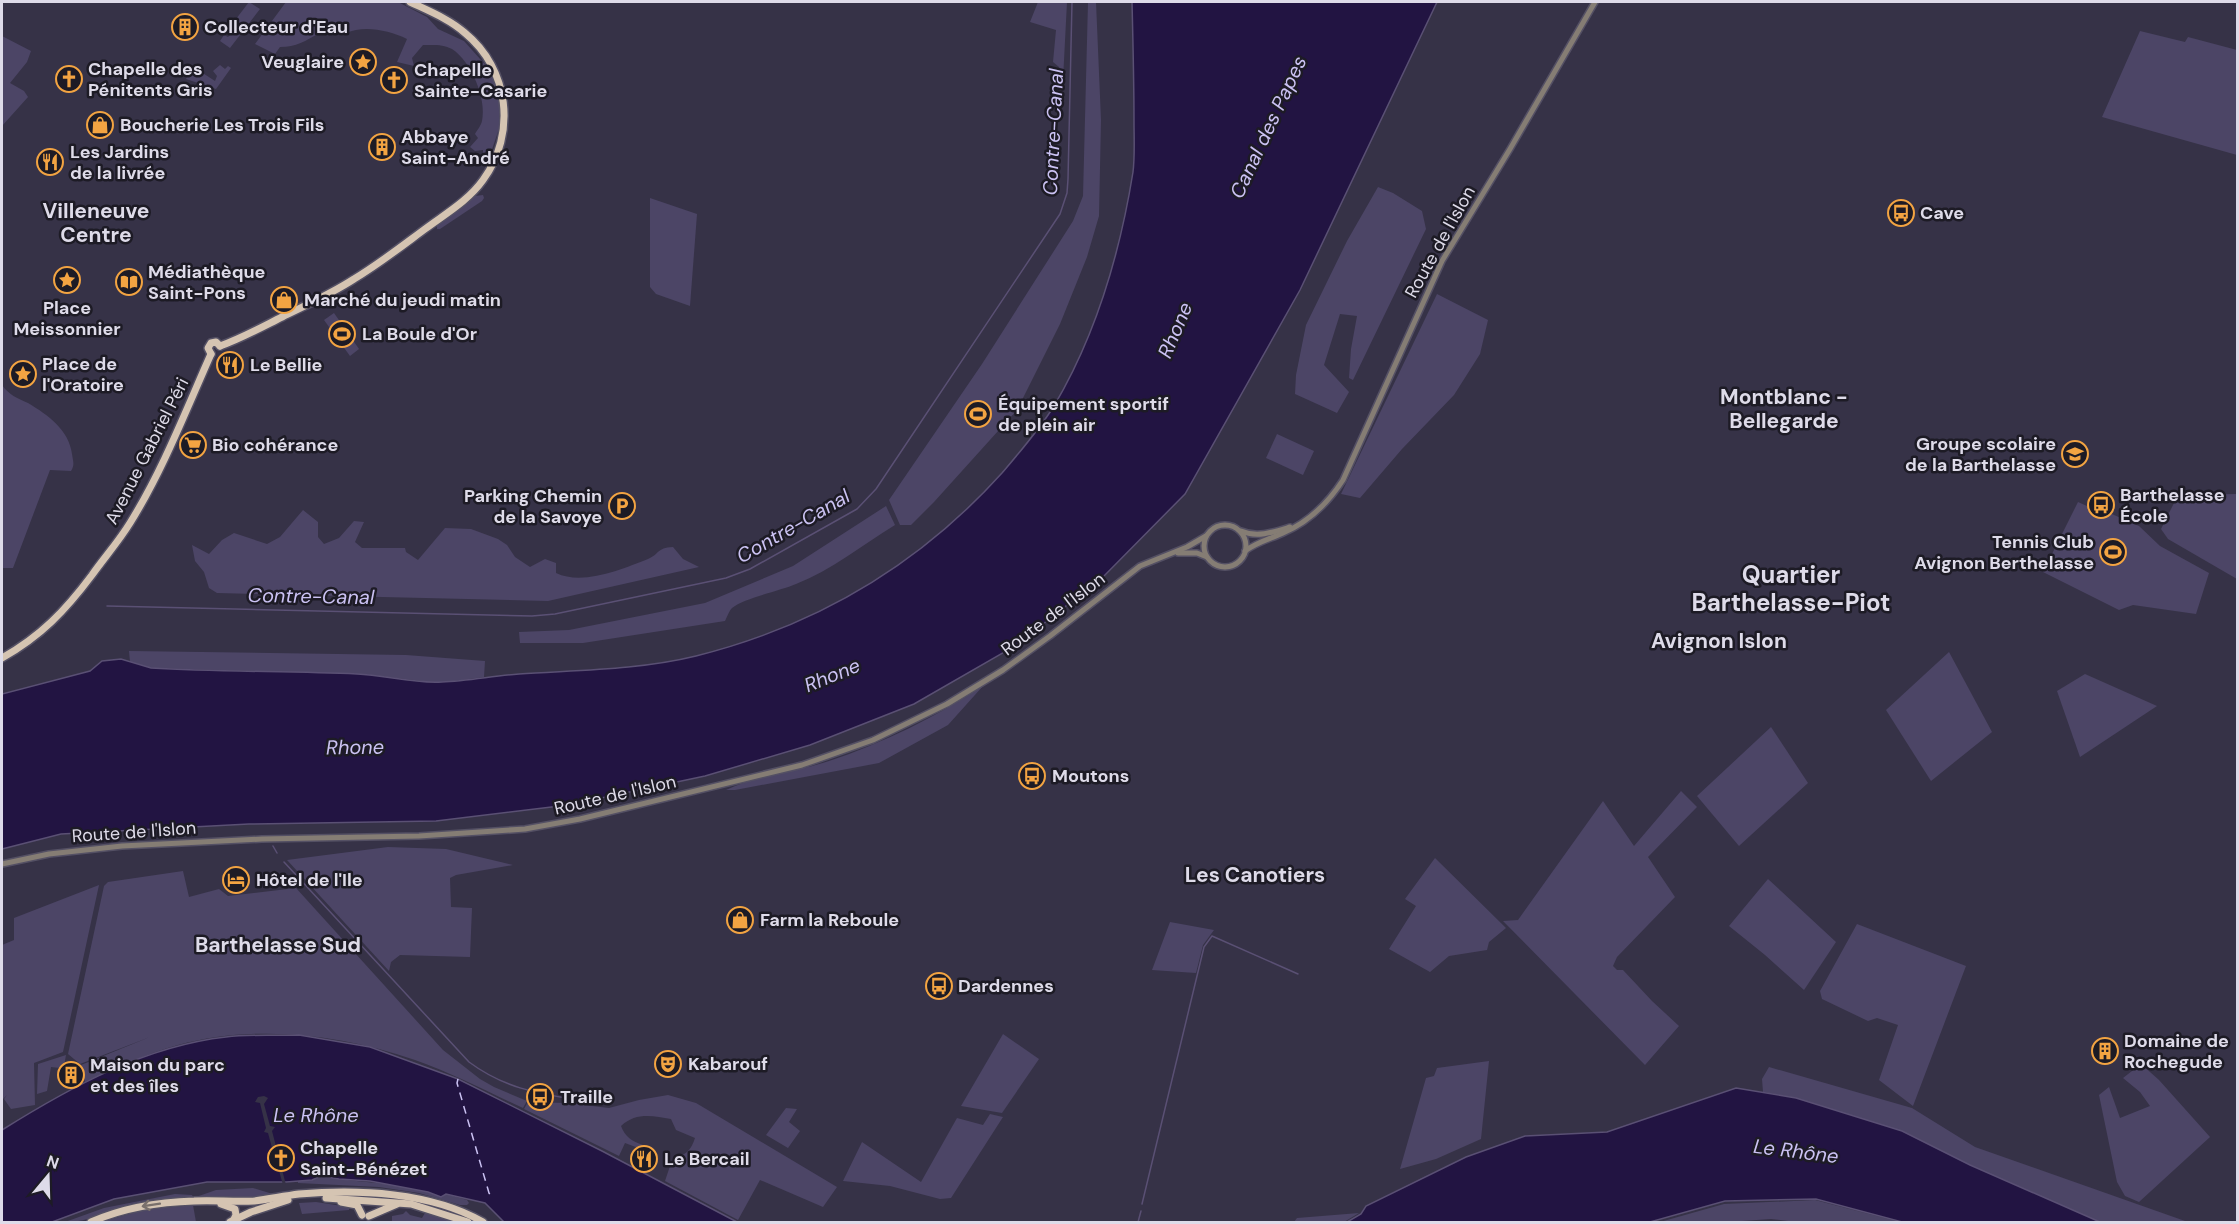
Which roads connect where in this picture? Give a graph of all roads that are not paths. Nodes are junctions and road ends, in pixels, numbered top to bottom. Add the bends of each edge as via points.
1 (410, 2) edge
2 (1595, 2) edge
3 (1298, 525) junction
4 (1240, 531) junction
5 (1206, 536) junction
6 (1245, 551) junction
7 (1174, 553) junction
8 (1207, 557) junction
9 (2, 658) edge
10 (2, 864) edge
11 (362, 1193) junction
12 (387, 1194) junction
13 (293, 1197) junction
14 (314, 1198) junction
15 (370, 1200) junction
16 (209, 1201) junction
17 (401, 1203) junction
18 (229, 1205) junction
19 (244, 1215) junction
20 (366, 1215) junction
21 (91, 1222) edge
22 (232, 1222) edge
23 (468, 1222) edge
24 (483, 1222) edge

1 - 9 main road, Avenue Gabriel Péri via 472,38 485,54 500,86 504,120 499,149 488,174 469,196 353,280 220,346 211,343 208,348 212,354 185,417 124,533 49,625
2 - 3 street, Route de l'Islon via 1442,261 1334,495
3 - 4 street, Route de l'Islon via 1261,534
3 - 6 street, Route de l'Islon
4 - 5 street via 1221,525
4 - 6 street
5 - 7 street, Route de l'Islon
5 - 8 street
6 - 8 street via 1240,560 1227,567
7 - 8 street, Route de l'Islon
7 - 10 street, Route de l'Islon via 1140,566 1003,670 947,704 873,740 757,777 525,829 461,835 122,846
11 - 12 main road
11 - 13 main road
11 - 15 main road
12 - 15 main road
12 - 24 main road via 424,1201
13 - 14 main road
13 - 16 main road
13 - 19 main road
14 - 15 main road
14 - 20 main road via 357,1205
15 - 17 main road
15 - 20 main road
16 - 18 main road
16 -> 21 main road via 144,1206
17 - 20 main road
17 - 23 main road
18 - 19 main road
18 - 22 main road via 236,1211
19 - 22 main road

